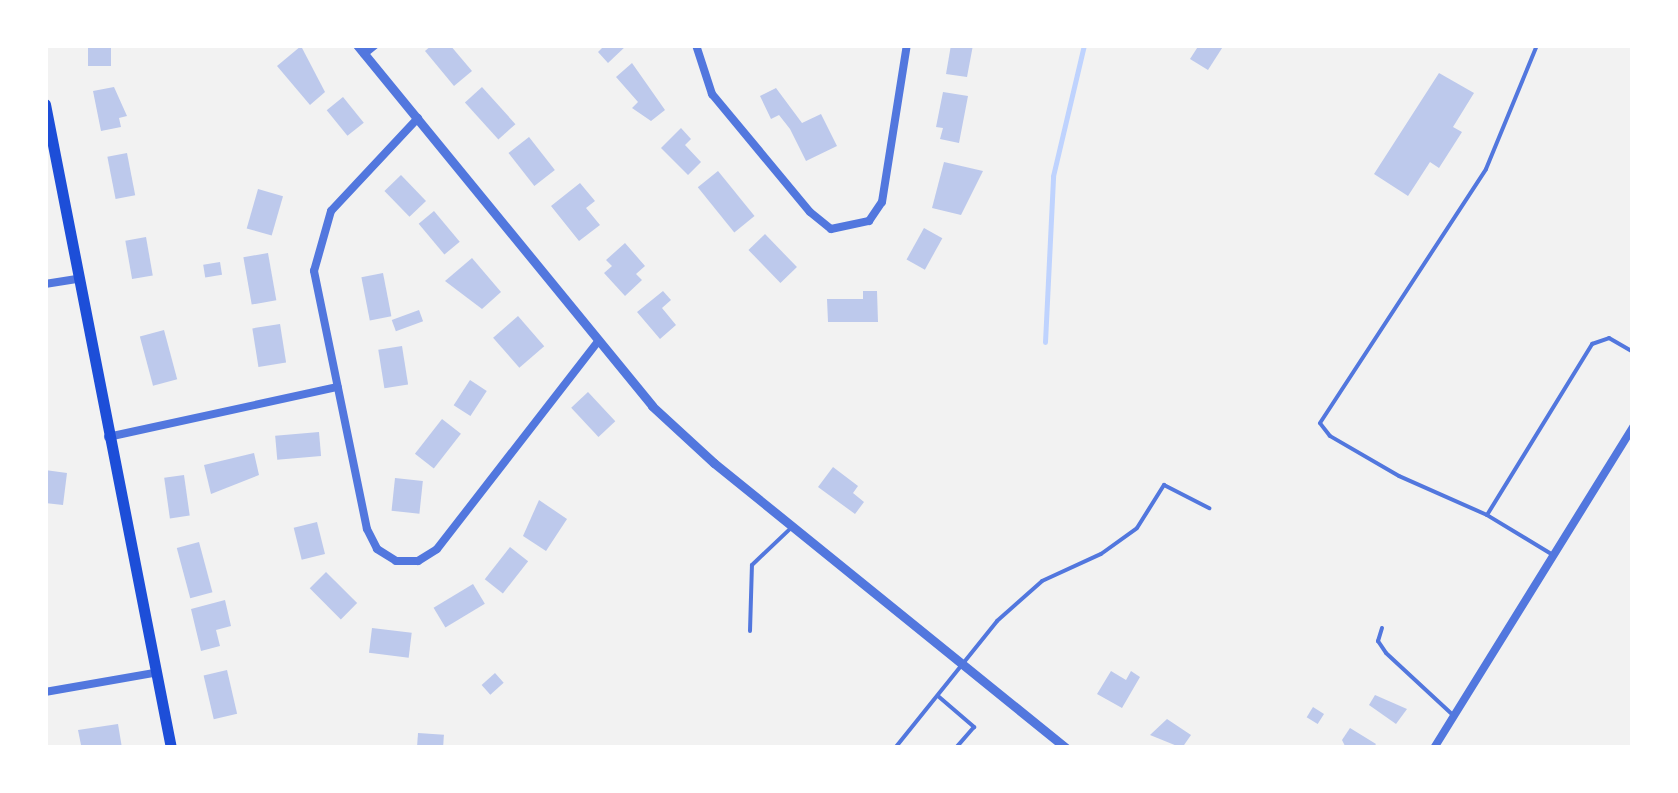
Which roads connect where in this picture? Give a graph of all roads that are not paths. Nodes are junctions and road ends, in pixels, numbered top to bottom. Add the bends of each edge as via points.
1 (357, 45) edge
2 (375, 45) edge
3 (696, 45) edge
4 (906, 45) edge
5 (1536, 45) edge
6 (364, 54) junction
7 (45, 104) edge
8 (418, 118) junction
9 (77, 279) junction
10 (45, 284) edge
11 (599, 340) junction
12 (1633, 352) edge
13 (338, 387) junction
14 (1633, 428) edge
15 (108, 437) junction
16 (1209, 508) dead end
17 (1487, 515) junction
18 (792, 527) junction
19 (1553, 556) junction
20 (1382, 628) dead end
21 (750, 630) dead end
22 (963, 664) junction
23 (154, 673) junction
24 (45, 692) edge
25 (938, 696) junction
26 (1454, 716) junction
27 (171, 748) edge
28 (894, 748) edge
29 (956, 748) edge
30 (1066, 748) edge
31 (1434, 748) edge

1 - 6 street
2 - 6 street
3 - 4 street via 712,94 831,229 869,221 882,202
5 - 17 lane via 1486,170 1320,423 1330,436 1400,476
6 - 8 street
7 - 9 main road
8 - 11 street
8 - 13 street via 330,211 318,240 314,271
9 - 10 street
9 - 15 main road
11 - 13 street via 437,549 418,561 396,561 376,550
11 - 18 street via 652,406
12 - 17 lane via 1609,338 1592,344
13 - 15 street
14 - 19 street
15 - 23 main road
16 - 22 lane via 1164,485 1137,528 1102,554 1042,580 997,620
17 - 19 lane
18 - 21 lane via 752,565
18 - 22 street
19 - 26 street
20 - 26 lane via 1378,641 1386,653
22 - 25 lane
22 - 30 street
23 - 24 street
23 - 27 main road
25 - 28 lane
25 - 29 lane via 974,727
26 - 31 street

